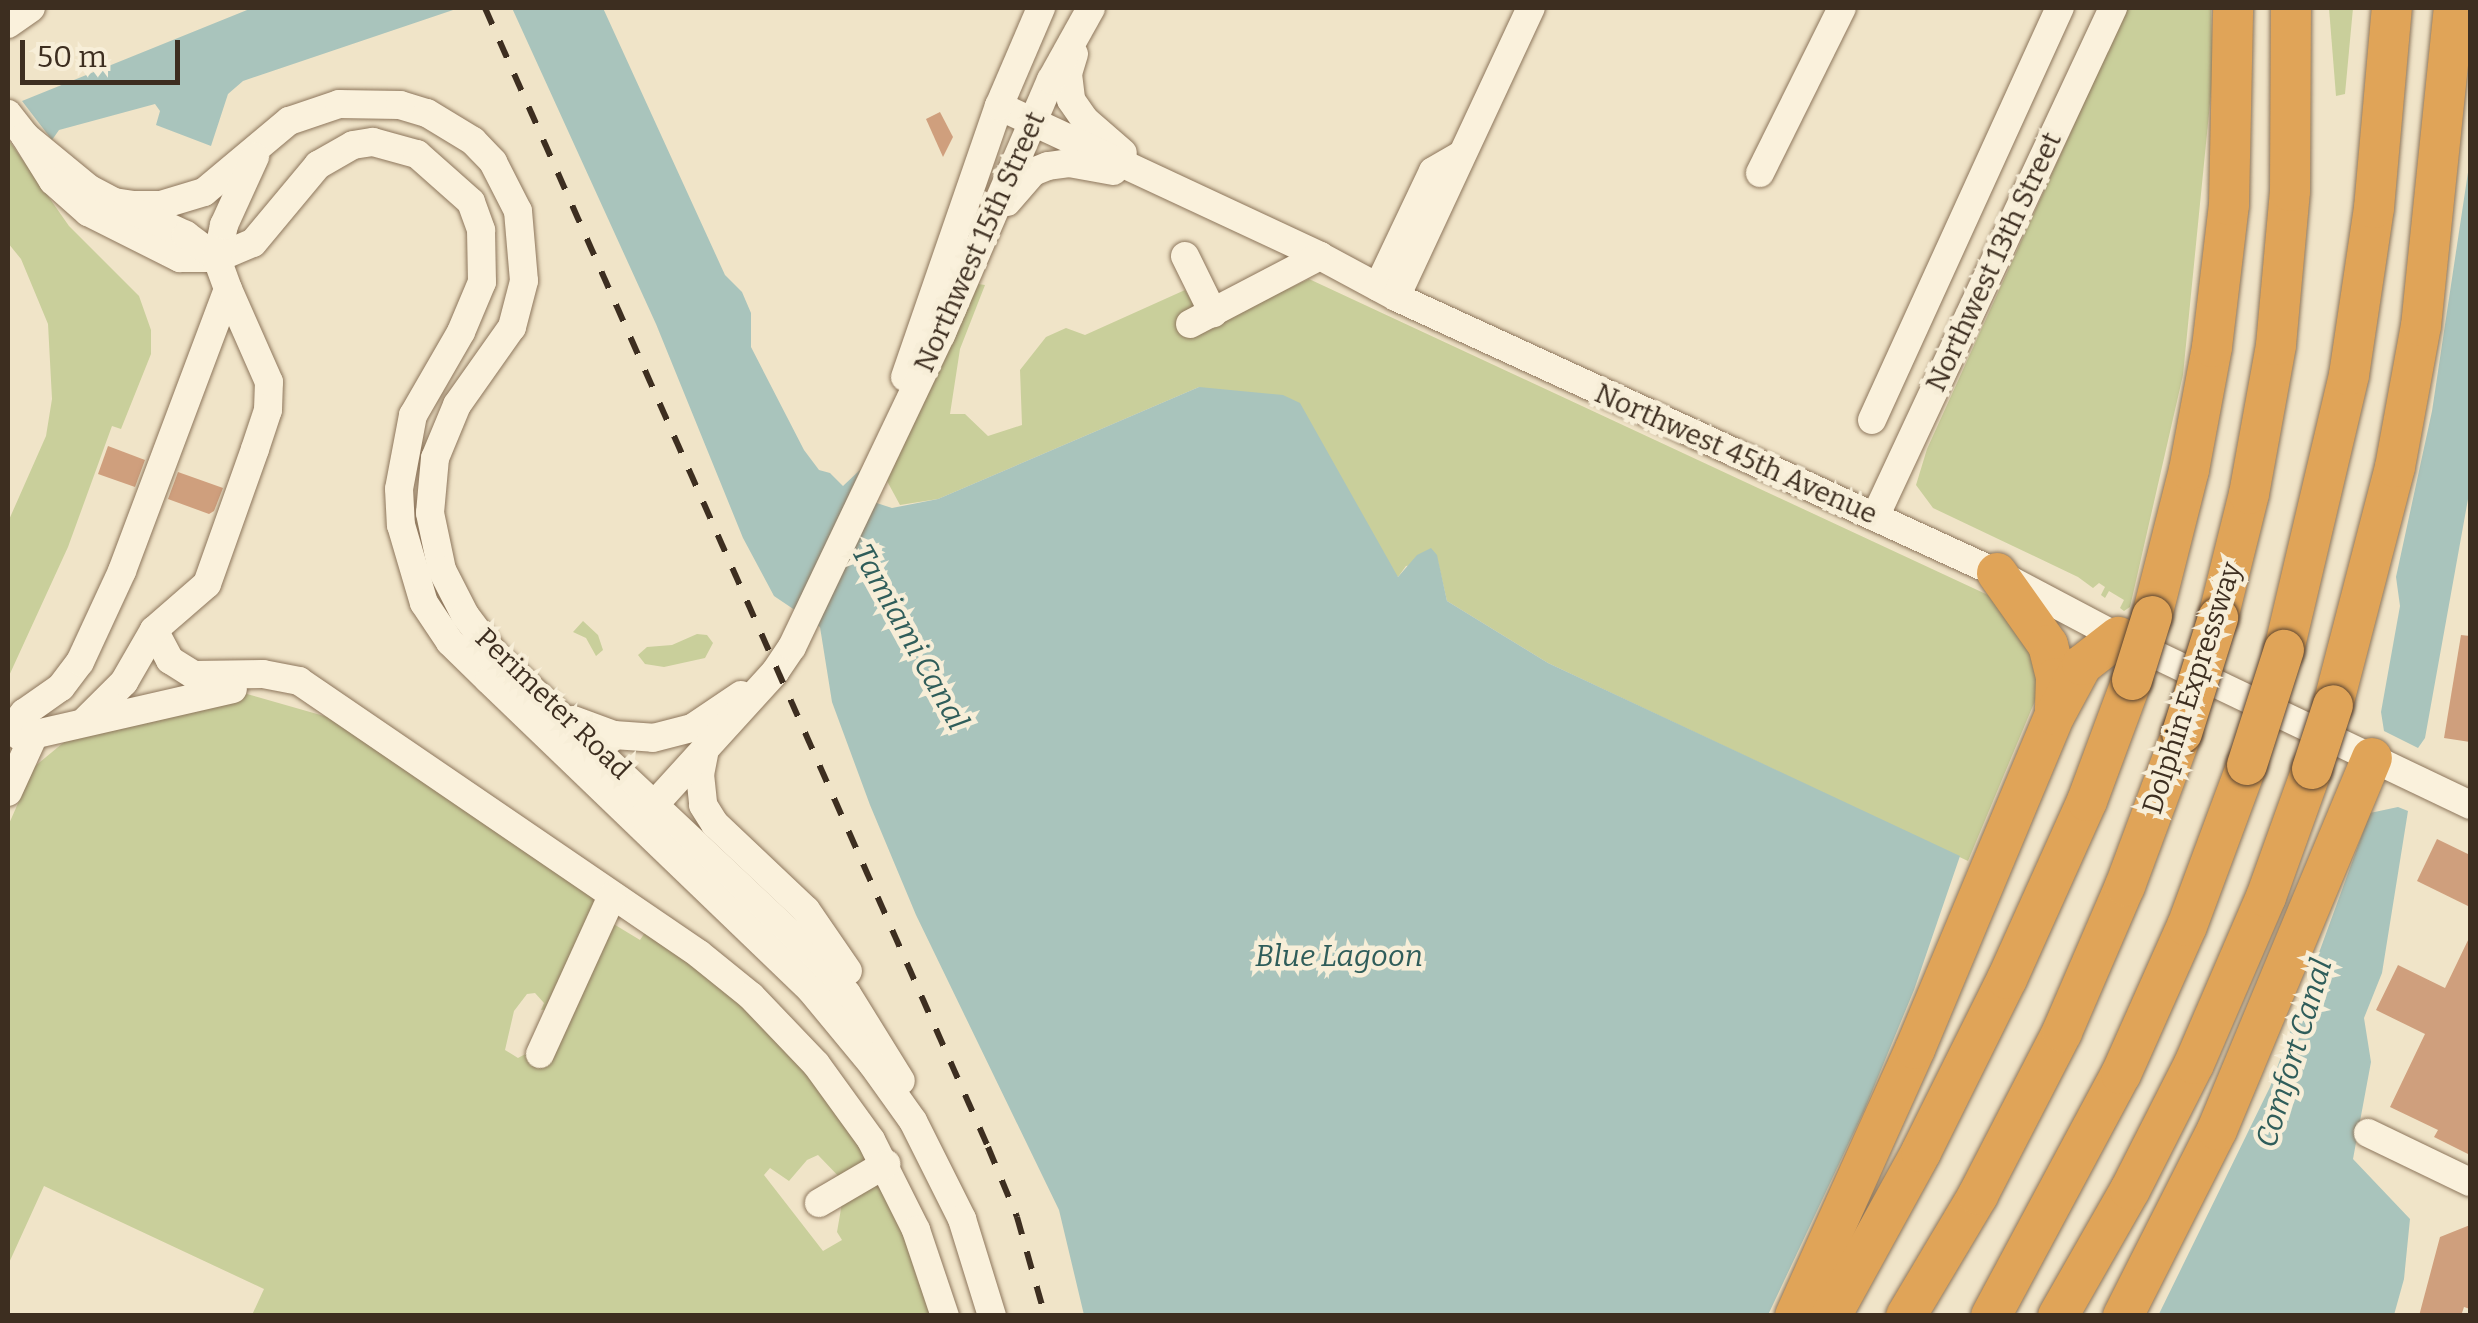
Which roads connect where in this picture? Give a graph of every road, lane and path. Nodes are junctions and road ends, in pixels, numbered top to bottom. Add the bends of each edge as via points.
1 (31, 8) edge
2 (1041, 8) edge
3 (1531, 8) edge
4 (1842, 8) edge
5 (2060, 8) edge
6 (2113, 8) edge
7 (2233, 8) edge
8 (2291, 8) edge
9 (2392, 8) edge
10 (2454, 8) edge
11 (1085, 20) edge
12 (8, 24) edge
13 (999, 106) junction
14 (1032, 122) junction
15 (16, 125) edge
16 (265, 138) junction
17 (1760, 173) dead end
18 (1158, 180) junction
19 (114, 202) junction
20 (985, 231) junction
21 (1185, 256) dead end
22 (1320, 256) junction
23 (217, 258) junction
24 (228, 289) junction
25 (1387, 292) junction
26 (1872, 420) dead end
27 (872, 478) junction
28 (1875, 518) junction
29 (1996, 573) junction
30 (2135, 626) junction
31 (154, 630) junction
32 (775, 672) junction
33 (308, 691) junction
34 (560, 715) junction
35 (2054, 715) junction
36 (86, 720) junction
37 (18, 730) edge
38 (705, 750) junction
39 (2372, 758) junction
40 (8, 792) edge
41 (2470, 806) edge
42 (648, 812) junction
43 (612, 896) junction
44 (540, 1054) dead end
45 (888, 1054) junction
46 (914, 1121) junction
47 (2368, 1133) dead end
48 (886, 1164) junction
49 (2470, 1182) edge
50 (819, 1203) dead end
51 (945, 1316) edge
52 (992, 1316) edge
53 (1795, 1316) edge
54 (1831, 1316) edge
55 (1906, 1316) edge
56 (1991, 1316) edge
57 (2058, 1316) edge
58 (2124, 1316) edge

1 - 12 street
2 - 13 street, Northwest 15th Street
3 - 25 street via 1458,156 1451,186
4 - 17 street
5 - 26 street
6 - 28 street, Northwest 13th Street
7 - 30 highway via 2229,205 2212,347 2189,470
8 - 55 highway, Dolphin Expressway, bridge via 2290,191 2276,345 2250,494 2218,618 2125,886 2062,1032 1978,1196
9 - 56 highway, bridge via 2354,341 2284,650 2187,926 2121,1074
10 - 57 highway, bridge via 2409,394 2377,545 2332,705 2266,897 2200,1049
11 - 14 street, Northwest 15th Street
11 - 18 street via 1068,82 1074,106
13 - 14 street, Northwest 45th Avenue
13 - 27 street, Northwest 15th Street
14 - 18 street, Northwest 45th Avenue
14 - 20 street, Northwest 15th Street
15 - 19 street via 88,188
15 - 23 street via 53,181 107,226 180,258
16 - 19 street, Perimeter Road via 204,192 161,205
16 - 23 street via 232,203
16 - 34 street, Perimeter Road via 289,121 339,104 400,105 473,141 510,188 523,235 518,307 504,342 444,431 430,513 442,570 465,615 494,655
18 - 20 street via 1069,163 1040,168
18 - 22 street, Northwest 45th Avenue
19 - 23 street via 186,235
20 - 27 street, Northwest 15th Street
21 - 22 street via 1202,318
22 - 25 street, Northwest 45th Avenue
23 - 24 street
23 - 42 street, Perimeter Road via 253,243 318,165 353,145 373,142 417,154 472,202 481,230 482,282 413,415 404,450 400,524 409,564 450,642
24 - 31 street via 270,382 268,410 207,584
24 - 37 street via 144,517 86,650 62,687 24,713
25 - 28 street, Northwest 45th Avenue
27 - 32 street, Northwest 15th Street
28 - 29 street, Northwest 45th Avenue
29 - 30 street, Northwest 45th Avenue
29 - 35 highway via 2048,645 2056,678
30 - 35 highway via 2082,666
30 - 39 street, Northwest 45th Avenue
30 - 54 highway, bridge via 2132,680 2008,979
31 - 33 street via 170,660 186,672 275,676 299,681
31 - 36 street via 124,682
32 - 34 street via 671,736 634,739
32 - 38 street, Northwest 15th Street
33 - 36 street via 222,690
33 - 43 street
34 - 42 street, Perimeter Road
35 - 53 highway via 1916,1049
36 - 37 street
37 - 40 street
38 - 42 street, Northwest 15th Street
38 - 45 street via 703,805 806,910 854,982
39 - 41 street, Northwest 45th Avenue
39 - 58 highway via 2217,1130
42 - 45 street, Perimeter Road via 821,962
42 - 46 street, Perimeter Road via 811,990
43 - 44 street
43 - 48 street via 714,964 774,1018 828,1079
45 - 46 street, Perimeter Road
46 - 52 street, Perimeter Road via 962,1219
47 - 49 street
48 - 50 street
48 - 51 street

